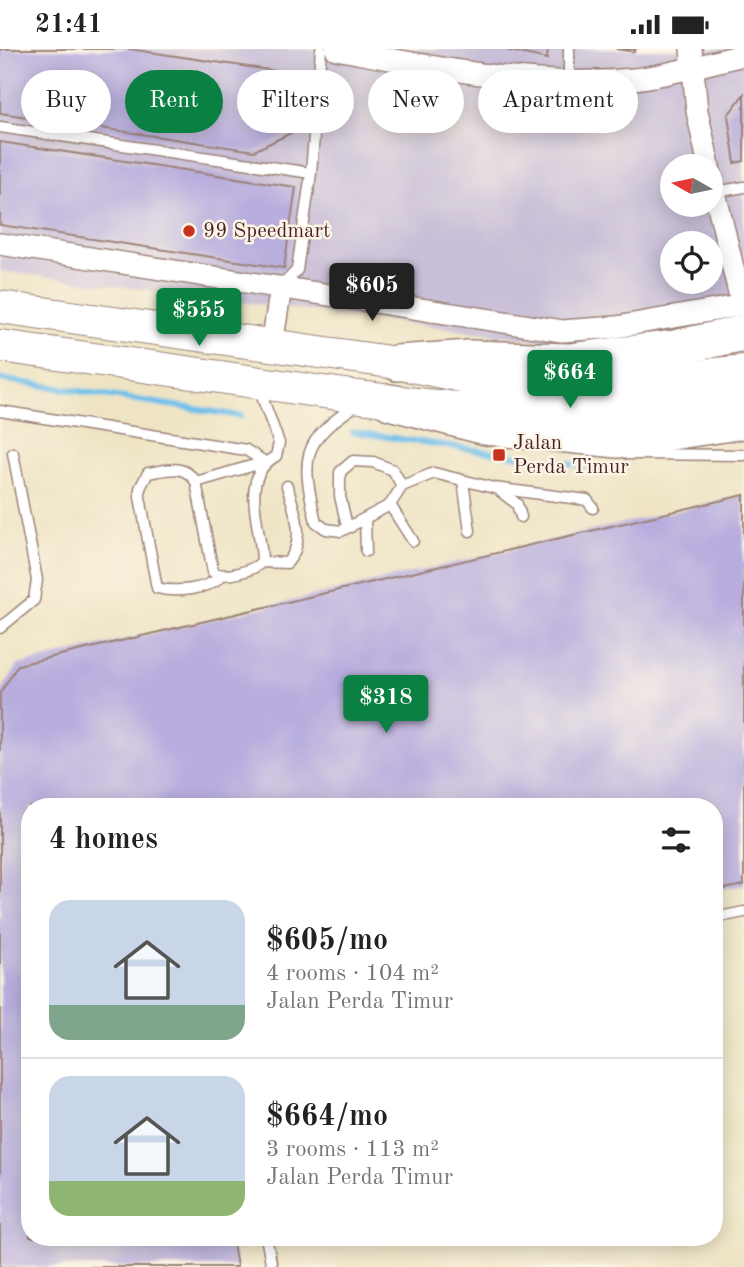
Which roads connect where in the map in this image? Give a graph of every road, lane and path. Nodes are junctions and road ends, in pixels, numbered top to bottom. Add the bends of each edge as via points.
1 (321, 49) edge
2 (336, 49) edge
3 (569, 49) edge
4 (744, 55) edge
5 (446, 59) edge
6 (691, 59) edge
7 (502, 70) edge
8 (569, 70) edge
9 (638, 78) edge
10 (0, 127) edge
11 (707, 154) edge
12 (311, 173) junction
13 (723, 184) edge
14 (744, 187) edge
15 (721, 217) edge
16 (0, 244) edge
17 (281, 287) junction
18 (0, 307) edge
19 (743, 314) edge
20 (0, 345) edge
21 (272, 345) junction
22 (397, 363) junction
23 (744, 370) edge
24 (257, 383) junction
25 (289, 387) junction
26 (744, 400) edge
27 (378, 401) junction
28 (326, 408) junction
29 (0, 411) edge
30 (270, 414) junction
31 (744, 421) edge
32 (618, 440) junction
33 (13, 453) dead end
34 (744, 455) edge
35 (265, 462) junction
36 (463, 481) junction
37 (196, 482) junction
38 (287, 486) dead end
39 (402, 486) junction
40 (494, 488) junction
41 (390, 505) junction
42 (593, 508) dead end
43 (521, 517) dead end
44 (365, 521) junction
45 (351, 527) junction
46 (470, 531) dead end
47 (413, 541) dead end
48 (366, 551) dead end
49 (262, 562) junction
50 (221, 576) junction
51 (0, 628) edge
52 (744, 912) edge
53 (723, 916) edge
54 (268, 1246) edge
55 (272, 1267) edge

1 - 12 lane
2 - 5 street
3 - 8 lane
4 - 6 street
5 - 7 street
6 - 9 street
6 - 11 street
10 - 12 lane
12 - 17 lane via 297,270
13 - 14 lane
15 - 19 street
16 - 17 street
17 - 19 street via 562,331
17 - 21 street
18 - 21 street
19 - 22 main road via 674,348 569,361 470,358
20 - 24 street
21 - 22 street
22 - 23 street via 477,379 537,384 635,383
24 - 25 street
24 - 30 lane
25 - 28 street
25 - 30 lane
26 - 27 street via 603,414
27 - 28 street
27 - 32 main road via 486,427
28 - 45 lane via 306,457 307,481 316,522 326,529
29 - 35 lane via 246,450
30 - 35 lane via 279,443 276,457
31 - 32 main road
32 - 34 lane via 627,454 637,456
33 - 51 lane via 37,580 34,600
35 - 37 lane
35 - 49 lane via 256,474 254,499
36 - 39 lane via 434,473
36 - 40 lane
36 - 46 lane
37 - 50 lane via 213,572
37 - 50 lane via 190,472 178,468 148,473 140,488 158,588 170,591 209,585
38 - 49 lane via 298,524 296,552 287,563
39 - 41 lane
39 - 45 lane via 393,470 353,461 340,472 343,509
40 - 42 lane via 587,500
40 - 43 lane via 510,496
41 - 44 lane
41 - 47 lane
44 - 45 lane
44 - 48 lane
49 - 50 lane via 256,568
52 - 53 lane
54 - 55 lane

